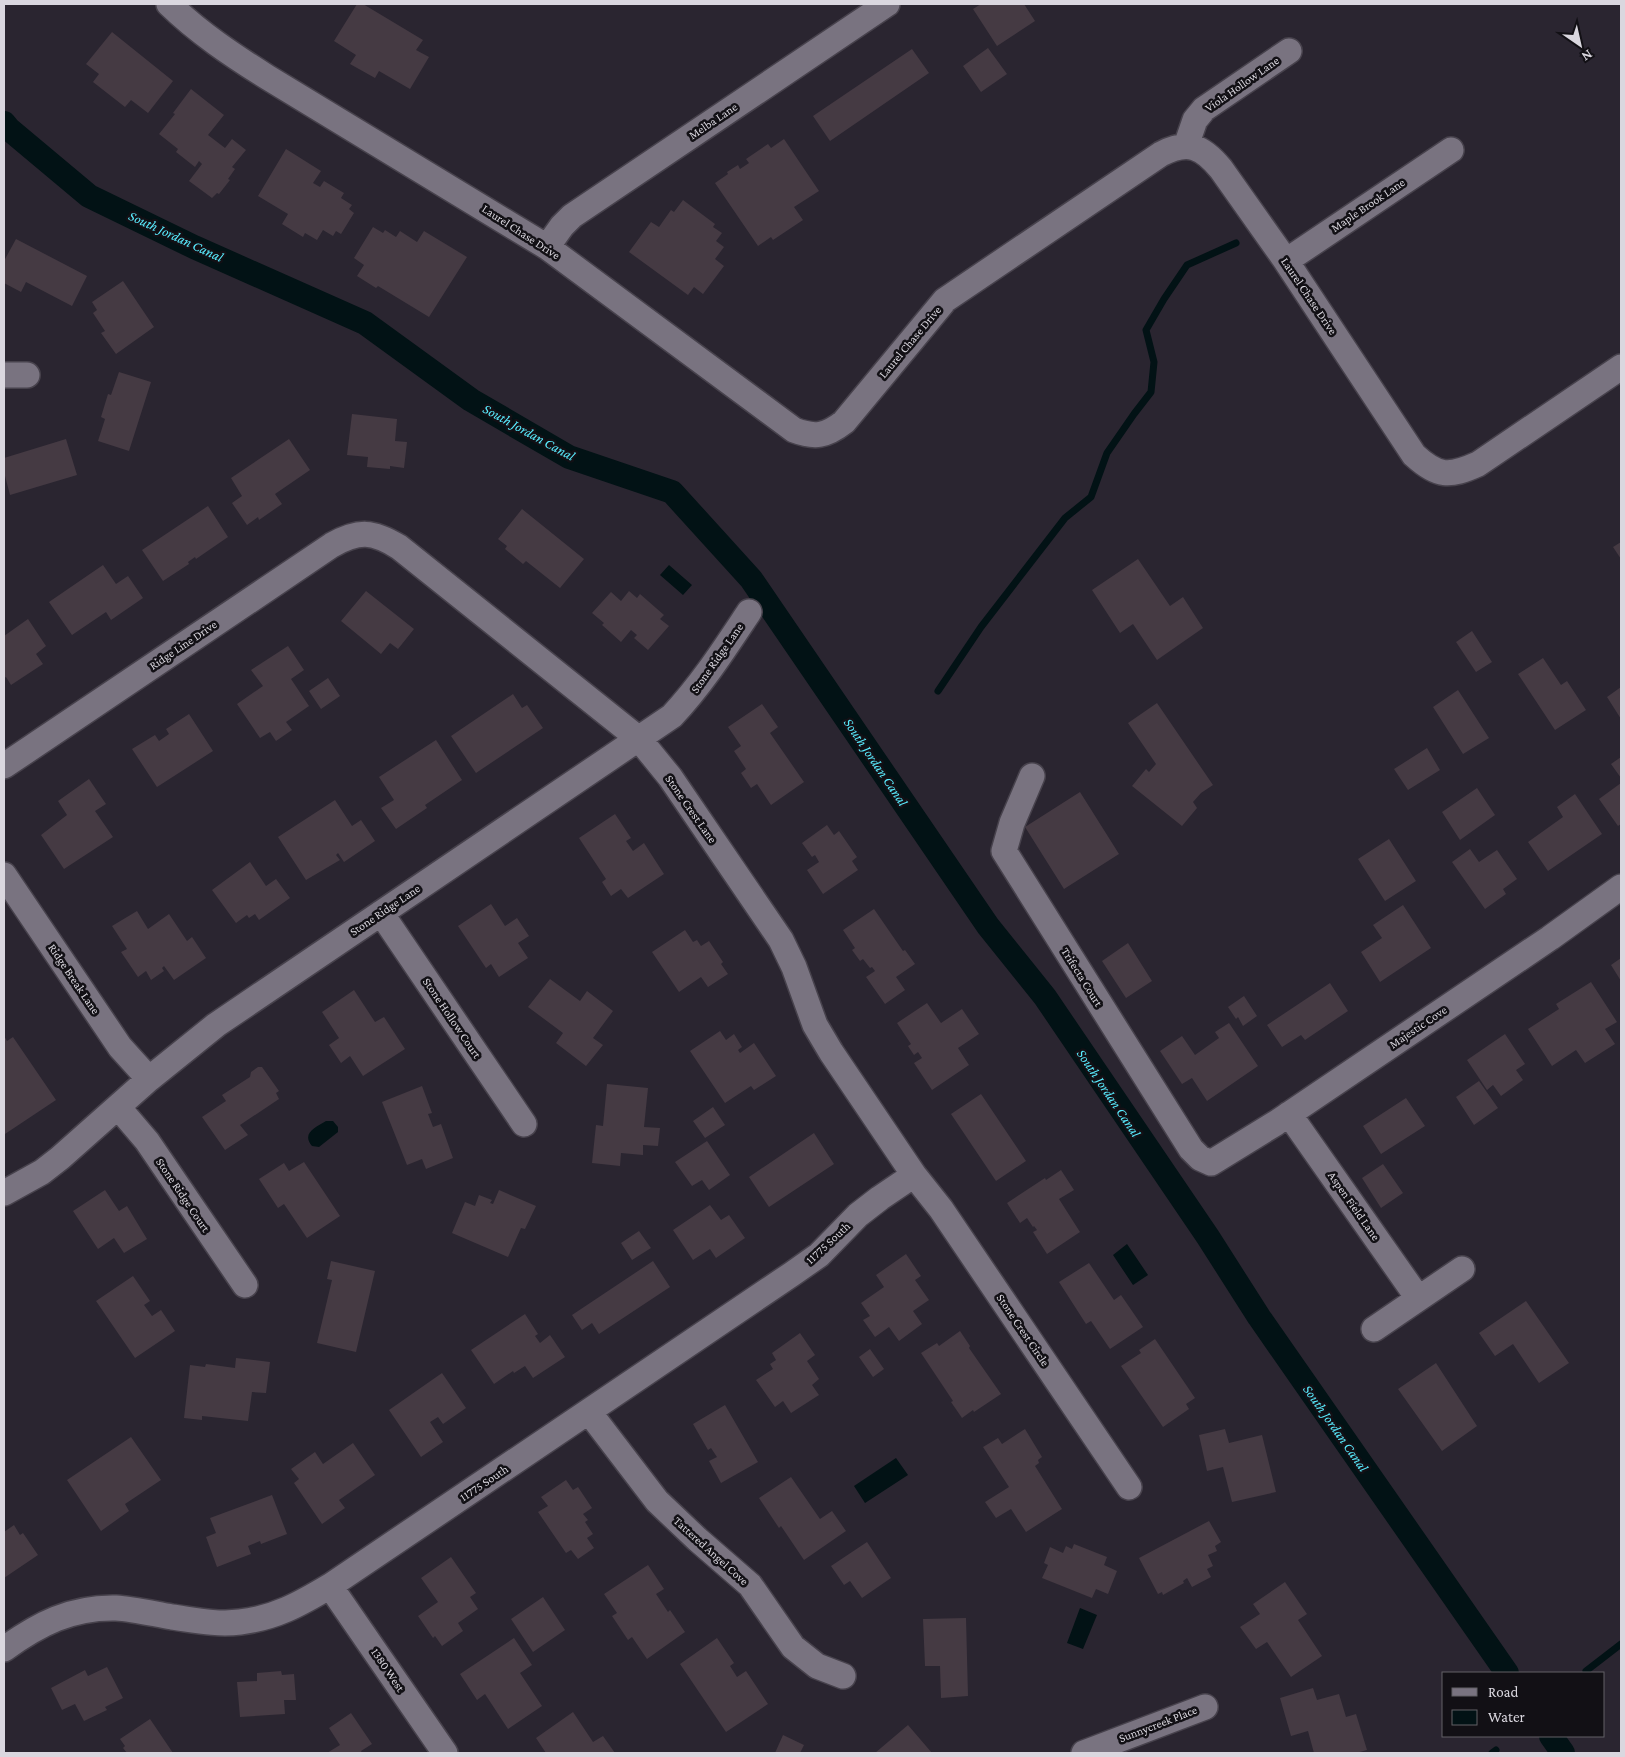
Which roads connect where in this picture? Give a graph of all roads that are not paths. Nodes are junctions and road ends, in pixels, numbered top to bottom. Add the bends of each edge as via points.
1 (169, 4) edge
2 (887, 4) edge
3 (1289, 51) dead end
4 (1186, 146) junction
5 (1450, 150) dead end
6 (546, 247) junction
7 (1286, 261) junction
8 (1621, 367) edge
9 (366, 533) joint
10 (749, 612) dead end
11 (639, 739) junction
12 (4, 766) edge
13 (1032, 776) dead end
14 (4, 875) edge
15 (1621, 887) edge
16 (381, 912) junction
17 (149, 1079) junction
18 (118, 1107) junction
19 (1289, 1114) junction
20 (524, 1124) dead end
21 (1211, 1163) joint
22 (914, 1175) junction
23 (4, 1193) edge
24 (1462, 1269) dead end
25 (245, 1285) dead end
26 (1418, 1298) junction
27 (1374, 1328) dead end
28 (589, 1412) junction
29 (1130, 1487) dead end
30 (330, 1586) junction
31 (4, 1649) edge
32 (843, 1676) dead end
33 (1205, 1707) dead end
34 (445, 1753) edge
35 (1084, 1753) edge

1 - 6 street, Laurel Chase Drive via 225,50
2 - 6 street, Melba Lane via 572,216
3 - 4 street, Viola Hollow Lane via 1204,109
4 - 6 street, Laurel Chase Drive via 1161,154 945,300 844,422 821,435 794,430
4 - 7 street, Laurel Chase Drive via 1201,149 1212,158
5 - 7 street, Maple Brook Lane
7 - 8 street, Laurel Chase Drive via 1414,455 1441,473 1461,472 1478,464
9 - 11 street, Stone Crest Lane via 399,547
9 - 12 street, Ridge Line Drive via 348,536 332,545
10 - 11 street, Stone Ridge Lane via 692,695 672,716
11 - 16 street, Stone Ridge Lane
11 - 22 street, Stone Crest Lane via 670,777 781,940 819,1032
13 - 21 street, Trifecta Court via 1004,851 1191,1149
14 - 17 street, Ridge Break Lane via 120,1047
15 - 19 street, Majestic Cove
16 - 17 street, Stone Ridge Lane via 216,1025
16 - 20 street, Stone Hollow Court
17 - 18 street, Stone Ridge Lane
18 - 23 street, Stone Ridge Lane via 42,1172
18 - 25 street, Stone Ridge Court via 146,1141
19 - 21 street, Majestic Cove
19 - 26 street, Aspen Field Lane
22 - 28 street, 11775 South via 858,1214 819,1255
22 - 29 street, Stone Crest Circle via 941,1209
24 - 26 street
26 - 27 street
28 - 30 street, 11775 South
28 - 32 street, Tattered Angel Cove via 657,1501 750,1585 794,1646 817,1666
30 - 31 street, 11775 South via 269,1617 238,1622 207,1622 116,1608 86,1610 55,1618
30 - 34 street, 1380 West
33 - 35 street, Sunnycreek Place

